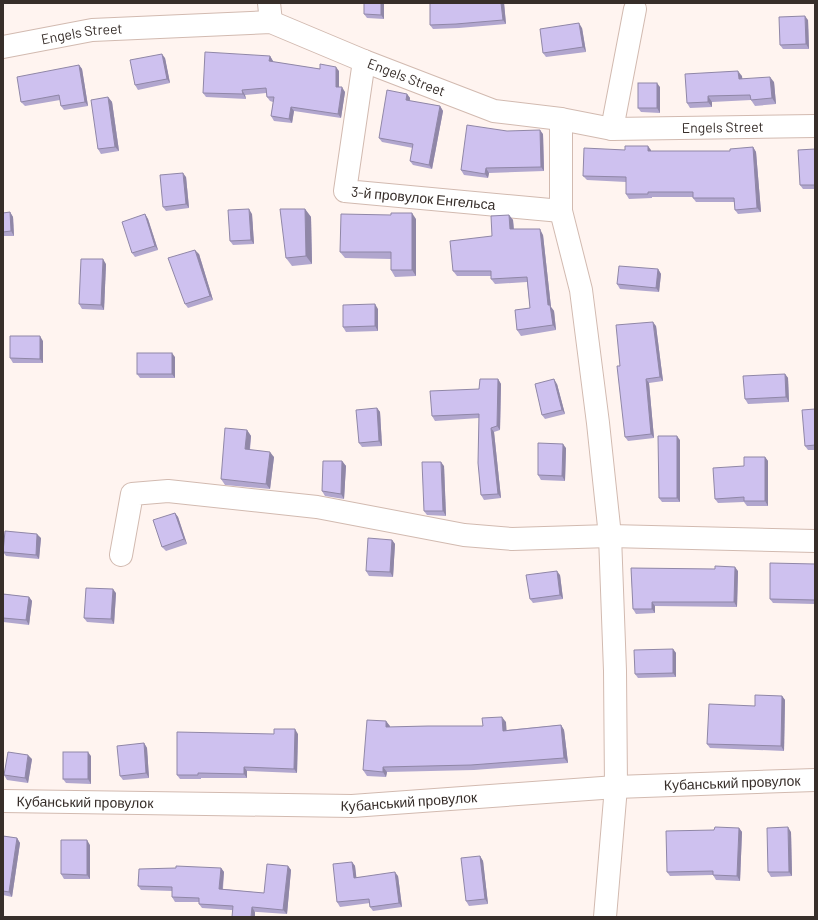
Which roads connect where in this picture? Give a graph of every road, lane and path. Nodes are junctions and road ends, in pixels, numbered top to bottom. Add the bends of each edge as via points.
1 (639, 5) edge
2 (270, 13) edge
3 (3, 47) edge
4 (364, 61) junction
5 (561, 119) junction
6 (815, 126) edge
7 (612, 129) junction
8 (561, 211) junction
9 (610, 536) junction
10 (815, 541) edge
11 (121, 555) dead end
12 (815, 780) edge
13 (616, 787) junction
14 (3, 801) edge
15 (605, 917) edge

1 - 7 street
2 - 3 street, Engels Street via 92,30
2 - 4 street, Engels Street
4 - 5 street, Engels Street via 494,111
4 - 8 street, 3-й провулок Енгельса via 345,191
5 - 7 street, Engels Street
5 - 8 street
6 - 7 street, Engels Street
8 - 9 street via 581,290
9 - 10 street
9 - 11 street via 512,539 464,535 317,507 168,491 132,494
9 - 13 street
12 - 13 street, Кубанський провулок
13 - 14 street, Кубанський провулок via 352,806
13 - 15 street

